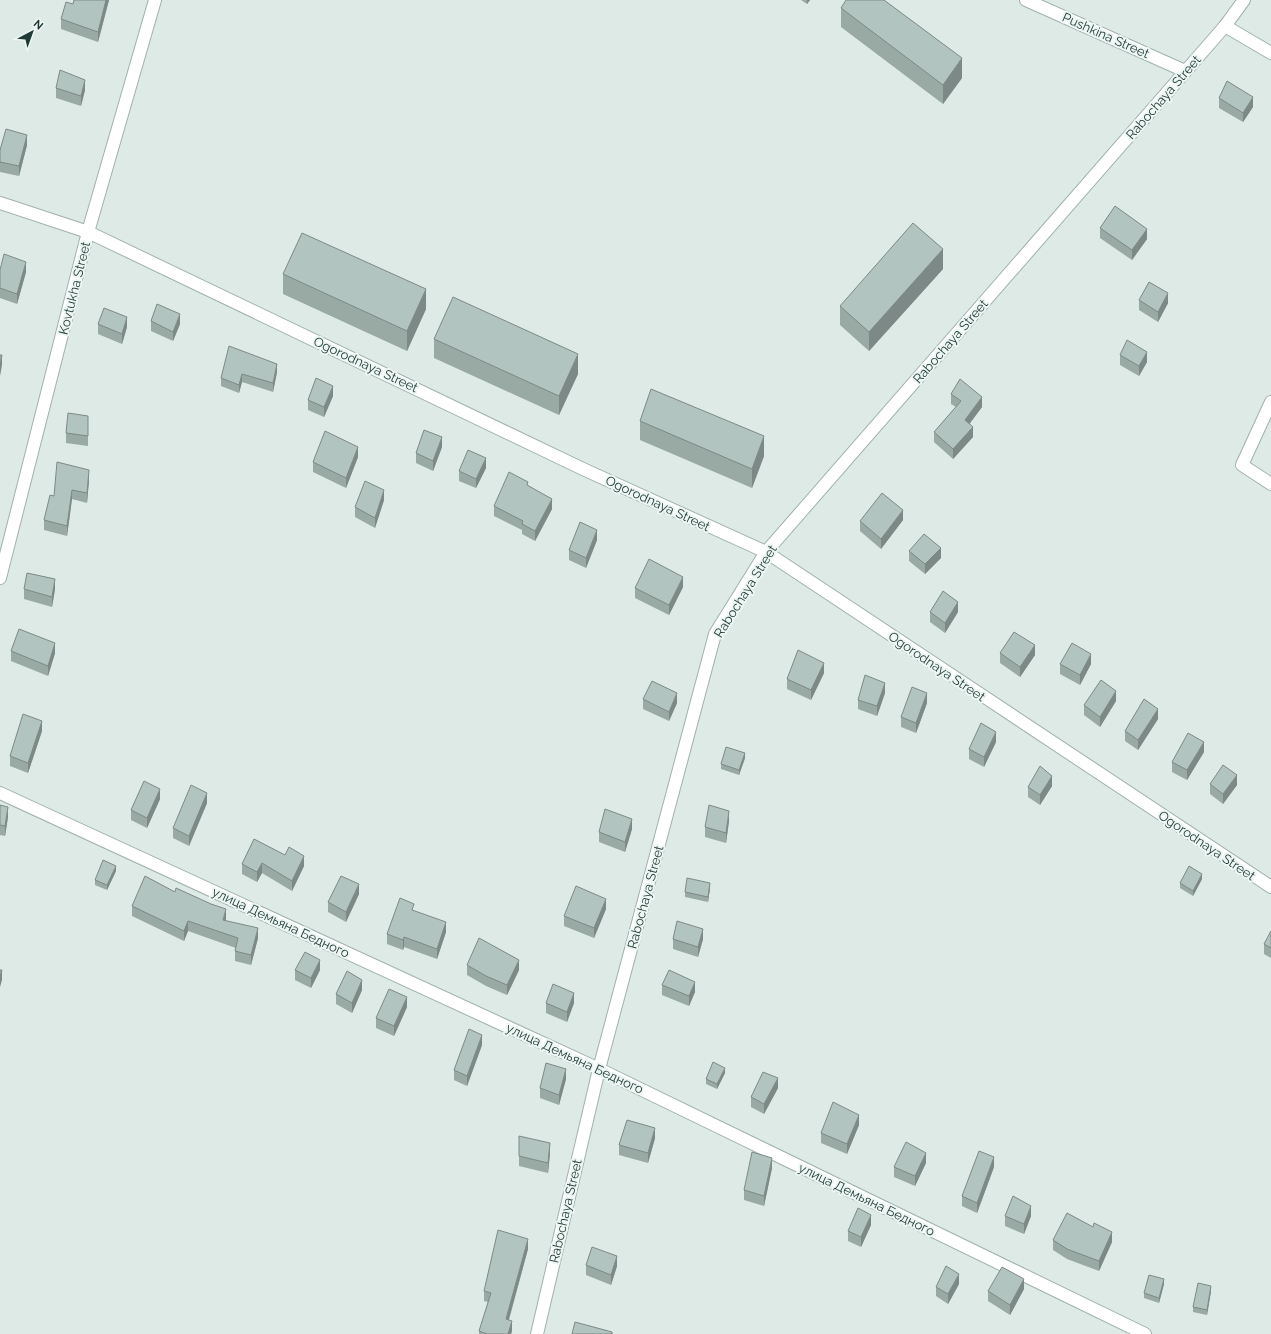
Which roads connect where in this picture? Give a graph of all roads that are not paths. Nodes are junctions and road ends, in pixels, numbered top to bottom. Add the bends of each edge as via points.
1 (155, 0) edge
2 (1026, 0) edge
3 (1244, 0) edge
4 (1224, 26) junction
5 (1271, 53) edge
6 (1185, 71) junction
7 (0, 202) edge
8 (88, 232) junction
9 (1271, 402) edge
10 (1271, 484) edge
11 (766, 552) junction
12 (0, 578) edge
13 (0, 793) edge
14 (1271, 887) edge
15 (598, 1069) junction
16 (537, 1334) edge
17 (1145, 1334) edge

1 - 8 street, Kovtukha Street
2 - 6 street, Pushkina Street
3 - 4 street, Rabochaya Street
4 - 5 street
4 - 6 street, Rabochaya Street
6 - 11 street, Rabochaya Street
7 - 8 street, Ogorodnaya Street
8 - 11 street, Ogorodnaya Street via 583,469
8 - 12 street, Kovtukha Street
9 - 10 street via 1242,465
11 - 14 street, Ogorodnaya Street
11 - 15 street, Rabochaya Street via 716,634
13 - 15 street, улица Демьяна Бедного
15 - 16 street, Rabochaya Street
15 - 17 street, улица Демьяна Бедного

